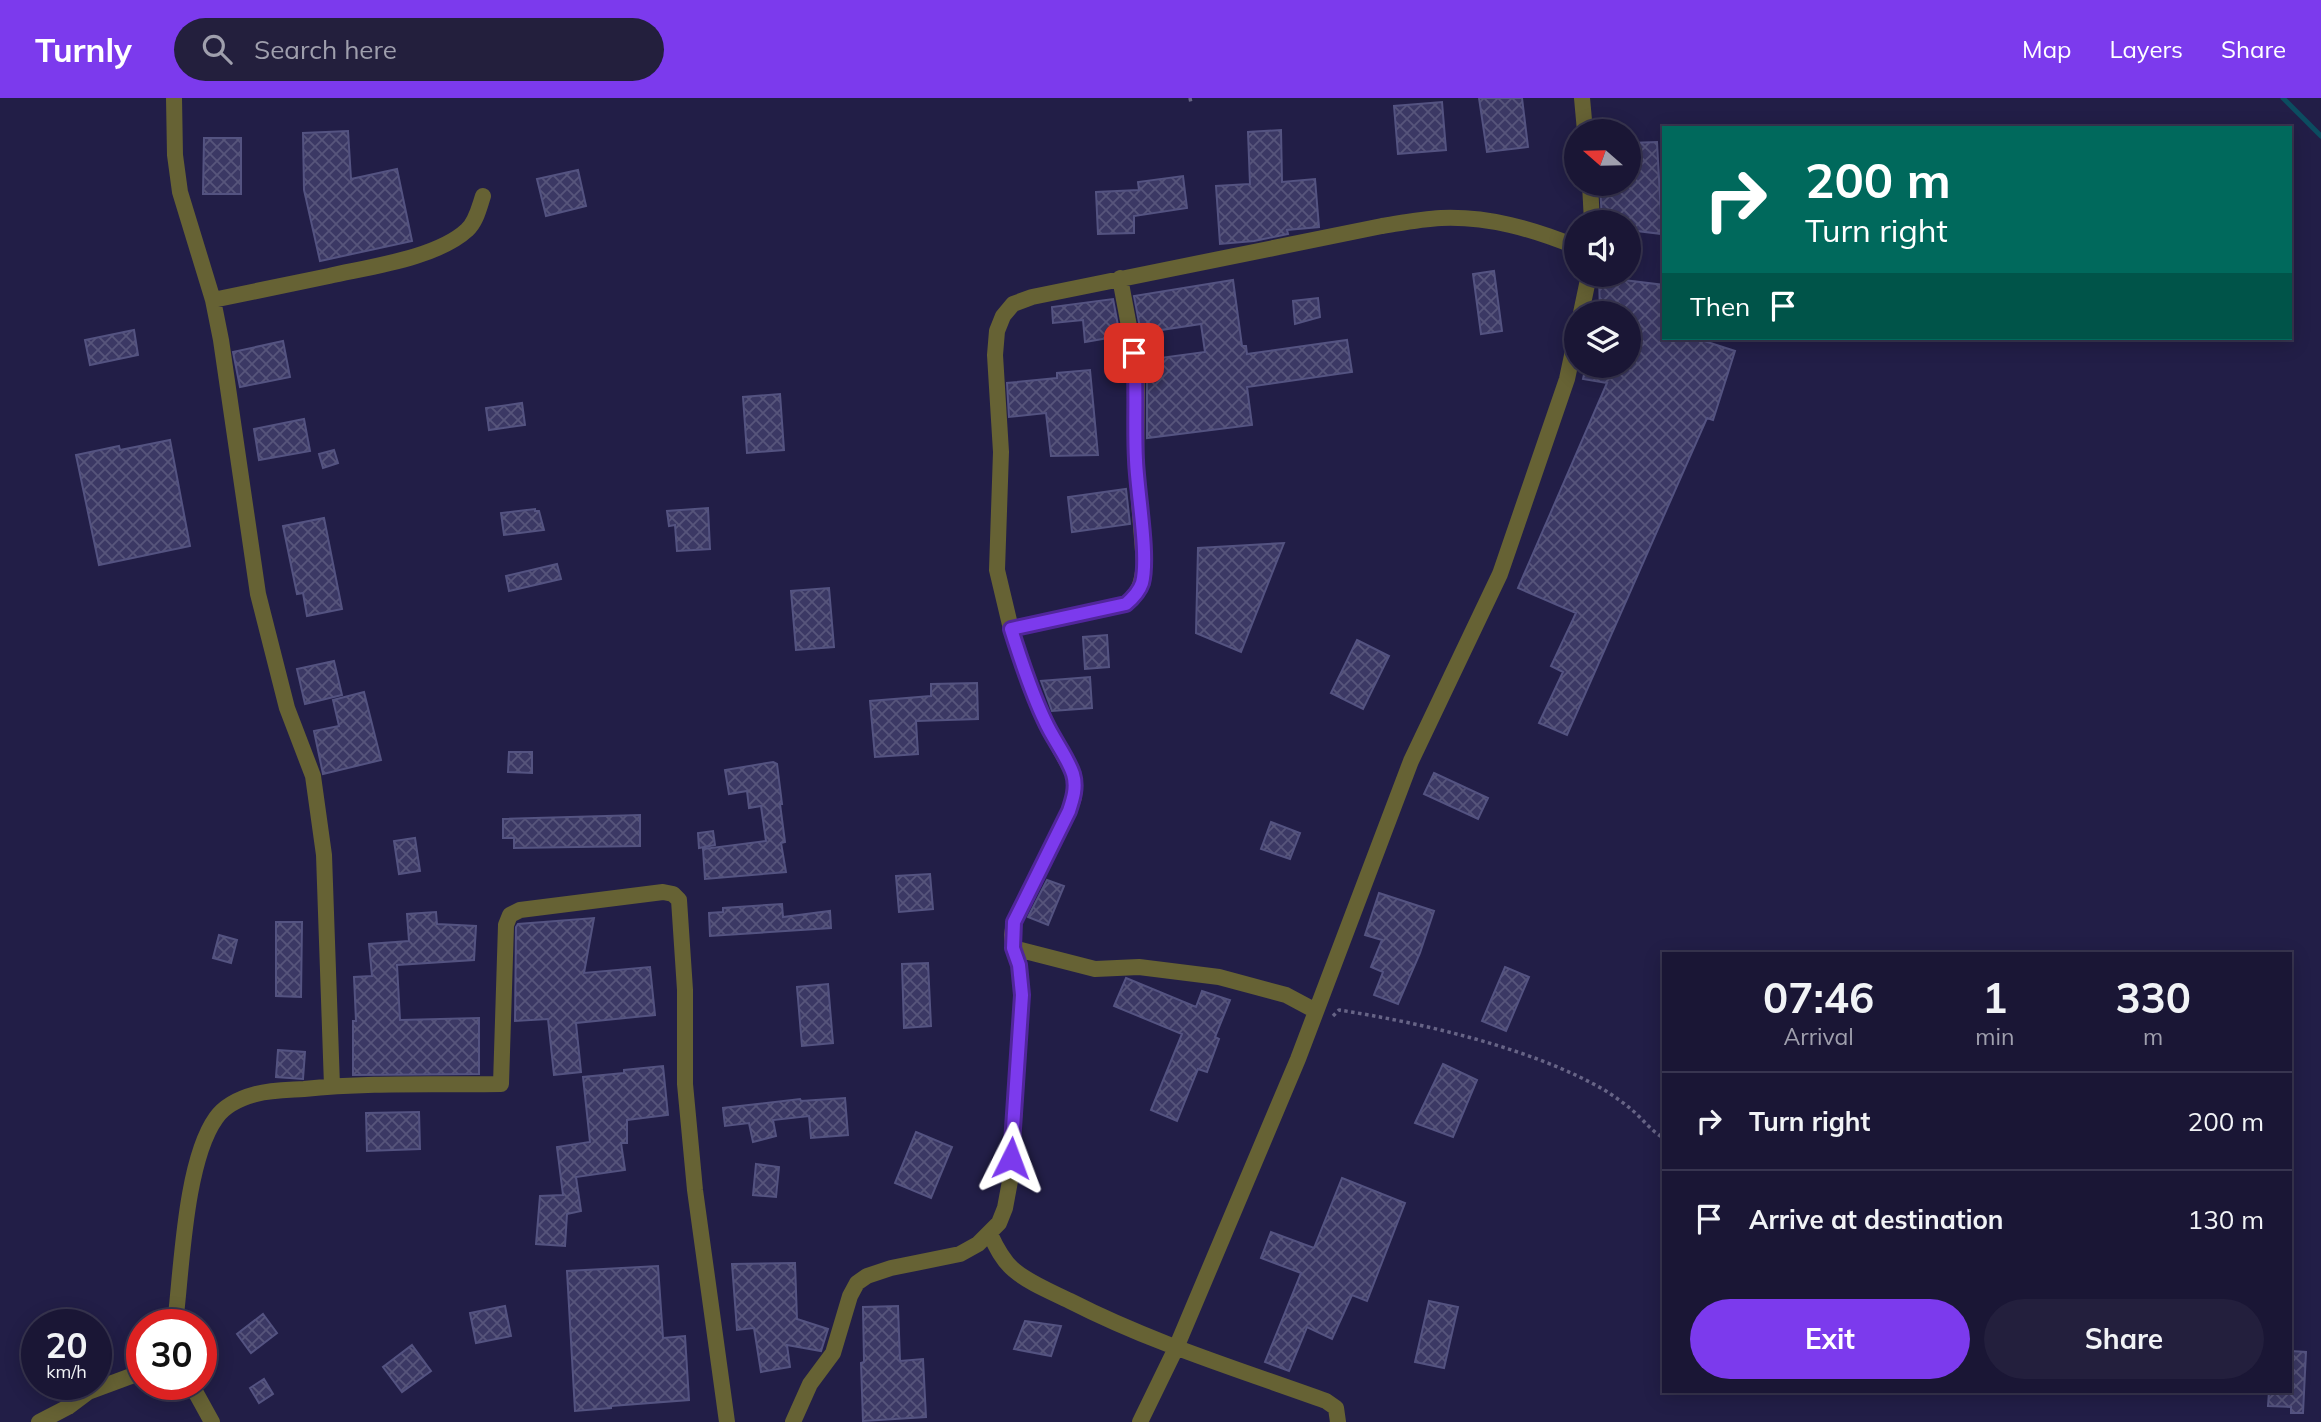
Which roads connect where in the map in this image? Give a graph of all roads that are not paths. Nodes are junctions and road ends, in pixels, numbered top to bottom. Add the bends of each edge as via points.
1 (174, 98) edge
2 (1582, 98) edge
3 (1584, 119) edge
4 (483, 197) dead end
5 (1564, 242) edge
6 (1120, 278) junction
7 (213, 300) junction
8 (1567, 378) edge
9 (1011, 629) junction
10 (1013, 948) junction
11 (1323, 1015) junction
12 (332, 1086) junction
13 (990, 1234) junction
14 (177, 1309) edge
15 (1176, 1348) junction
16 (126, 1378) edge
17 (200, 1400) edge
18 (39, 1422) edge
19 (212, 1422) edge
20 (727, 1422) edge
21 (793, 1422) edge
22 (1140, 1422) edge
23 (1338, 1422) edge

1 - 7 street via 180,192
2 - 3 street
4 - 7 street via 468,230 424,253
5 - 6 street via 1518,226 1439,218
6 - 9 street via 1013,304 997,331 1001,452 997,570
6 - 9 street via 1137,381 1135,443 1142,583 1126,604
7 - 12 street via 258,594 287,708 313,776 320,818
8 - 11 street via 1500,574 1411,761
9 - 10 street via 1031,689 1075,783 1069,811 1014,922
10 - 11 street via 1095,969 1139,967 1219,977 1286,995
10 - 13 street via 1022,995 1010,1181 1005,1208
11 - 15 street
12 - 14 street via 258,1094 234,1102 218,1116 196,1167
12 - 20 street via 501,1084 510,915 650,893 673,894 679,900 685,1084 695,1190
13 - 15 street via 1013,1269 1107,1320
13 - 21 street via 960,1254 891,1268 857,1283 833,1353 810,1384
15 - 22 street
15 - 23 street via 1326,1401 1336,1408
16 - 18 street via 88,1392
17 - 19 street

